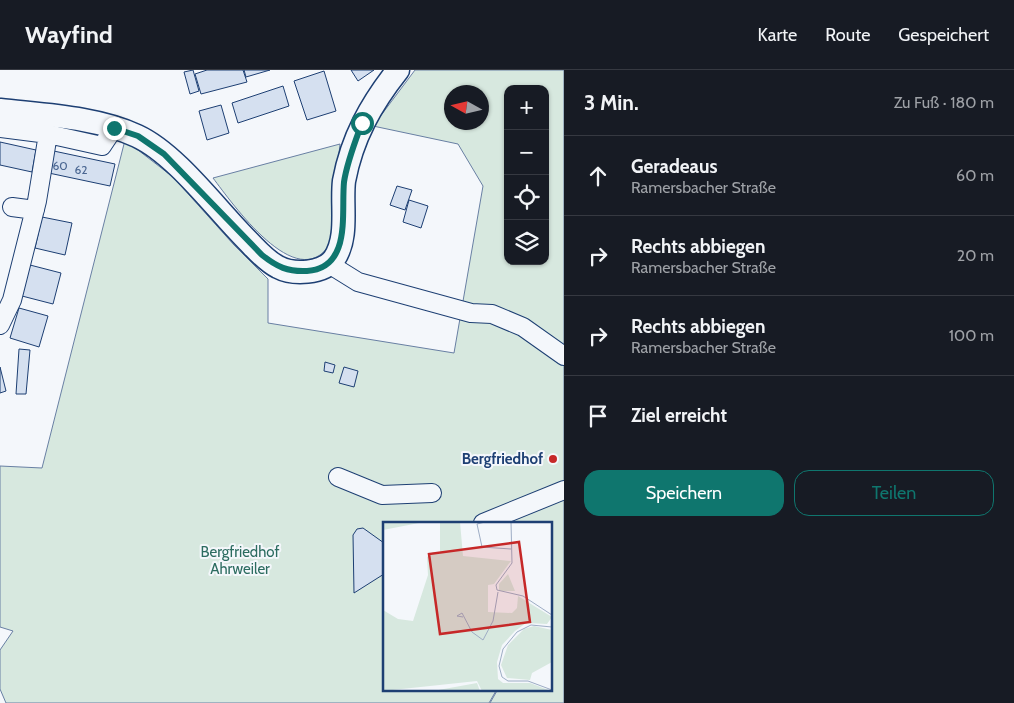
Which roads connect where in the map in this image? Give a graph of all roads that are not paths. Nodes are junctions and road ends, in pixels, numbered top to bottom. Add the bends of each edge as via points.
1 (398, 70) edge
2 (0, 110) edge
3 (0, 128) edge
4 (114, 128) junction
5 (48, 134) junction
6 (12, 207) dead end
7 (34, 210) junction
8 (329, 264) junction
9 (0, 325) edge
10 (564, 356) edge
11 (338, 477) dead end
12 (564, 490) edge
13 (432, 492) dead end
14 (485, 522) edge

1 - 8 main road via 362,123 353,147 344,183 340,246
2 - 4 main road
3 - 5 street
4 - 5 street via 102,146
4 - 8 main road via 138,136 164,154 276,267 297,272
5 - 7 street
6 - 7 street
7 - 9 street via 12,300
8 - 10 street via 358,282 471,313 492,314 523,326
11 - 13 street via 382,495
12 - 14 street

